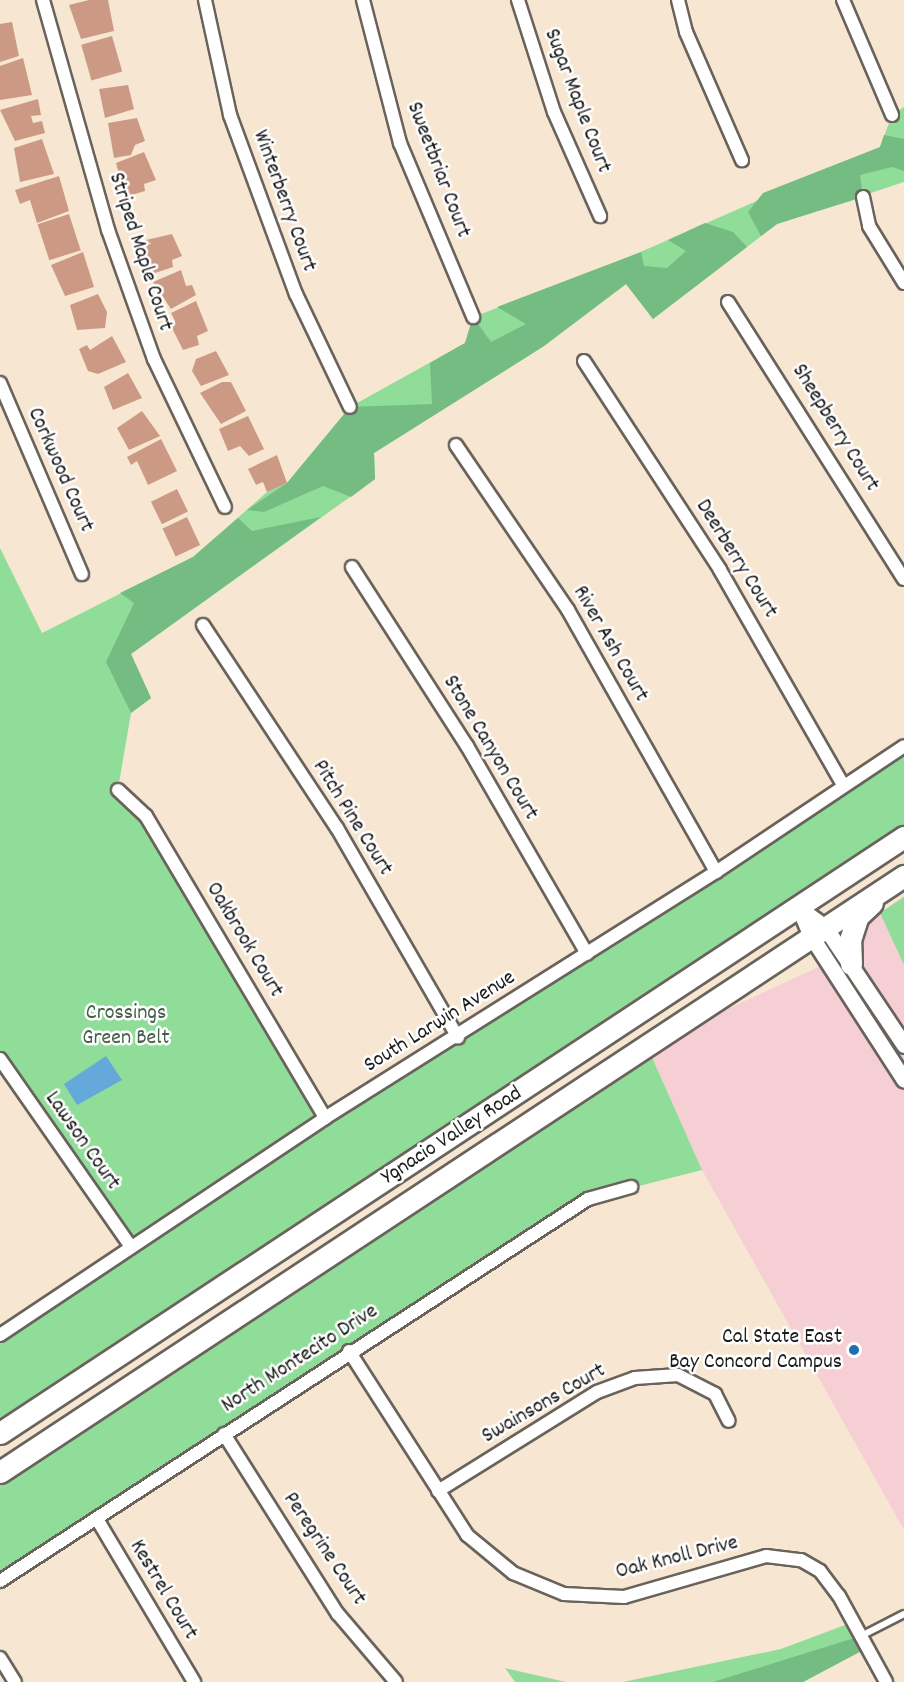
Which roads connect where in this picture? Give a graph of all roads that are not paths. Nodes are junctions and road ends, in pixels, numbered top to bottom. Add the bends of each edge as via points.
1 (43, 0) edge
2 (204, 0) edge
3 (363, 0) edge
4 (518, 0) edge
5 (678, 0) edge
6 (843, 0) edge
7 (891, 115) dead end
8 (742, 160) dead end
9 (863, 197) dead end
10 (600, 216) dead end
11 (904, 283) edge
12 (728, 302) dead end
13 (473, 317) dead end
14 (584, 361) dead end
15 (0, 383) edge
16 (350, 407) dead end
17 (456, 445) dead end
18 (225, 507) dead end
19 (352, 567) dead end
20 (82, 573) dead end
21 (904, 579) edge
22 (203, 625) dead end
23 (904, 746) edge
24 (843, 785) junction
25 (118, 790) dead end
26 (904, 837) edge
27 (716, 872) junction
28 (897, 881) edge
29 (799, 908) junction
30 (818, 931) junction
31 (587, 954) junction
32 (851, 964) junction
33 (458, 1038) junction
34 (904, 1045) edge
35 (0, 1059) edge
36 (904, 1080) edge
37 (325, 1118) junction
38 (631, 1188) dead end
39 (131, 1247) junction
40 (2, 1331) edge
41 (349, 1351) junction
42 (729, 1421) dead end
43 (0, 1433) edge
44 (224, 1434) junction
45 (0, 1472) edge
46 (438, 1491) junction
47 (97, 1519) junction
48 (0, 1581) edge
49 (904, 1614) edge
50 (861, 1636) junction
51 (0, 1658) edge
52 (15, 1682) edge
53 (194, 1682) edge
54 (396, 1682) edge
55 (886, 1682) edge

1 - 18 street, Striped Maple Court via 108,230 154,359
2 - 16 street, Winterberry Court via 230,115 296,294
3 - 13 street, Sweetbriar Court via 400,142
4 - 10 street, Sugar Maple Court via 554,112
5 - 8 street via 686,32
6 - 7 street
9 - 11 street via 869,226
12 - 21 street, Sheepberry Court
14 - 24 street, Deerberry Court via 720,570
15 - 20 street, Corkwood Court
17 - 27 street, River Ash Court via 568,610
19 - 31 street, Stone Canyon Court via 467,746
22 - 33 street, Pitch Pine Court via 337,828
23 - 24 street, South Larwin Avenue
24 - 27 street, South Larwin Avenue
25 - 37 street, Oakbrook Court via 146,816
26 - 29 highway, Ygnacio Valley Road
27 - 31 street, South Larwin Avenue
28 - 30 highway, Ygnacio Valley Road
28 - 32 highway via 858,916 850,940
29 - 30 street
29 - 43 highway, Ygnacio Valley Road
30 - 32 street
30 - 36 street
30 - 45 highway, Ygnacio Valley Road
31 - 33 street, South Larwin Avenue
32 - 34 street
33 - 37 street, South Larwin Avenue
35 - 39 street, Lawson Court
37 - 39 street, South Larwin Avenue
38 - 41 street, North Montecito Drive via 588,1199
39 - 40 street, South Larwin Avenue
41 - 44 street, North Montecito Drive
41 - 46 street, Oak Knoll Drive
42 - 46 street, Swainsons Court via 715,1394 678,1375 635,1378 597,1392
44 - 47 street, North Montecito Drive
44 - 54 street, Peregrine Court via 338,1614
46 - 50 street, Oak Knoll Drive via 466,1535 535,1585 564,1594 624,1597 766,1556 801,1560 820,1571
47 - 48 street, North Montecito Drive
47 - 53 street, Kestrel Court
49 - 50 lane
50 - 55 street, Oak Knoll Drive
51 - 52 street

